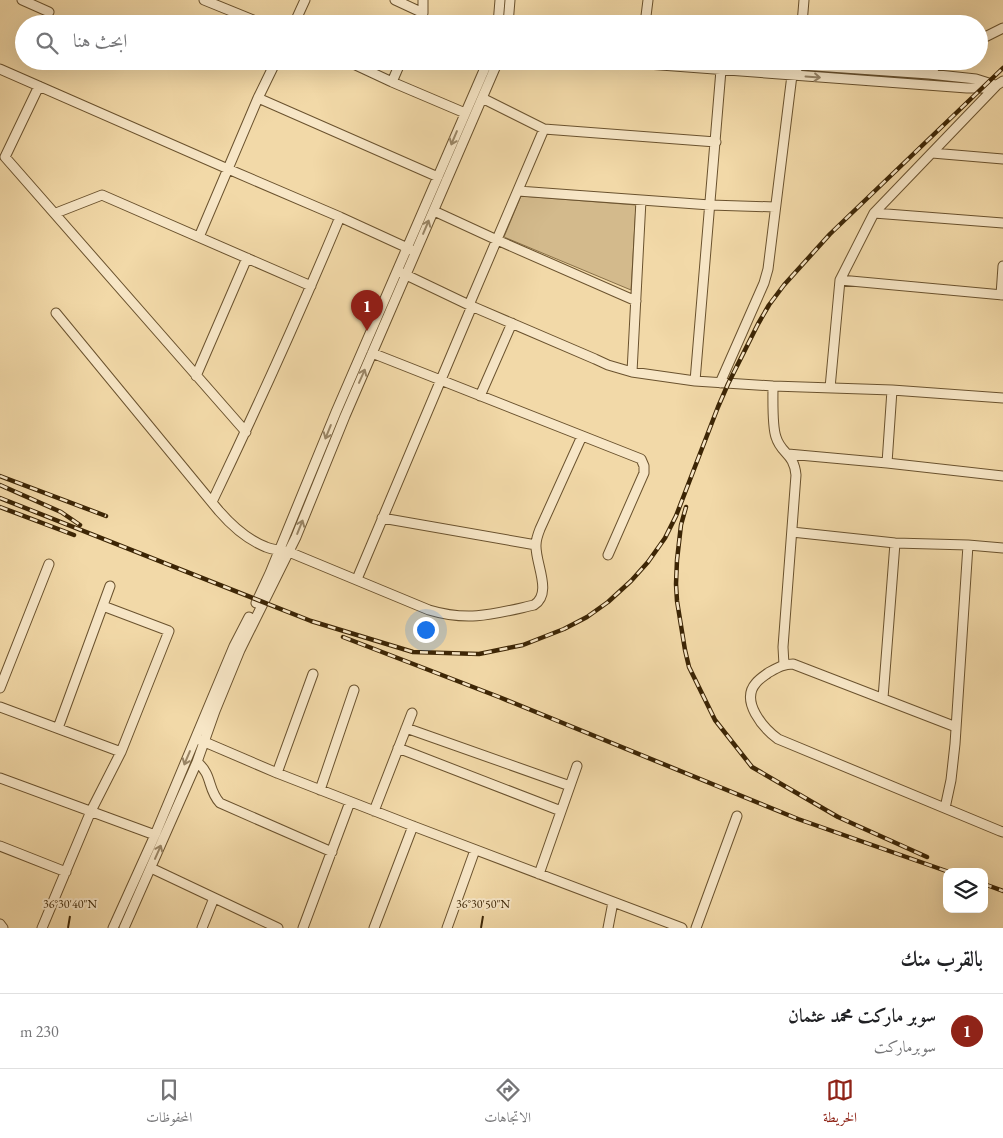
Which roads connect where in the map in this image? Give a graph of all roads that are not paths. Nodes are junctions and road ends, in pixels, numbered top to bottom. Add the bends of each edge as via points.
1 (22, 0) edge
2 (204, 0) edge
3 (305, 0) edge
4 (395, 0) edge
5 (423, 0) edge
6 (500, 0) edge
7 (510, 0) edge
8 (648, 0) edge
9 (804, 0) edge
10 (49, 12) dead end
11 (423, 13) joint
12 (241, 15) edge
13 (298, 15) edge
14 (499, 15) edge
15 (509, 15) edge
16 (646, 15) edge
17 (803, 15) edge
18 (1003, 28) edge
19 (988, 36) edge
20 (0, 69) edge
21 (272, 70) edge
22 (366, 70) edge
23 (397, 70) edge
24 (484, 70) edge
25 (494, 70) edge
26 (721, 70) joint
27 (796, 70) edge
28 (877, 70) edge
29 (932, 70) edge
30 (929, 74) junction
31 (792, 76) junction
32 (392, 82) junction
33 (1001, 84) edge
34 (39, 86) junction
35 (258, 98) junction
36 (482, 98) junction
37 (465, 113) junction
38 (544, 129) junction
39 (716, 142) junction
40 (932, 153) junction
41 (1003, 159) edge
42 (228, 169) junction
43 (438, 176) junction
44 (518, 191) junction
45 (641, 200) junction
46 (710, 205) junction
47 (775, 207) junction
48 (434, 211) junction
49 (56, 213) junction
50 (874, 213) junction
51 (340, 217) junction
52 (1003, 223) edge
53 (200, 238) junction
54 (497, 240) junction
55 (407, 247) junction
56 (416, 252) junction
57 (247, 258) junction
58 (1003, 266) edge
59 (397, 271) junction
60 (406, 275) junction
61 (840, 280) junction
62 (312, 286) junction
63 (1002, 295) edge
64 (636, 301) junction
65 (471, 305) junction
66 (56, 314) dead end
67 (512, 323) junction
68 (372, 353) junction
69 (632, 372) junction
70 (196, 376) junction
71 (441, 380) junction
72 (695, 381) junction
73 (720, 383) junction
74 (773, 386) junction
75 (830, 388) junction
76 (892, 390) junction
77 (480, 396) junction
78 (1003, 398) edge
79 (246, 432) junction
80 (582, 436) junction
81 (788, 454) junction
82 (887, 463) junction
83 (1003, 476) edge
84 (212, 502) junction
85 (382, 518) junction
86 (792, 532) junction
87 (895, 543) junction
88 (536, 545) junction
89 (968, 545) junction
90 (1003, 548) edge
91 (284, 551) junction
92 (608, 555) dead end
93 (49, 564) dead end
94 (357, 579) junction
95 (110, 586) dead end
96 (103, 606) junction
97 (784, 665) junction
98 (314, 674) dead end
99 (0, 688) edge
100 (354, 690) dead end
101 (883, 698) junction
102 (0, 707) edge
103 (412, 713) dead end
104 (956, 726) junction
105 (58, 728) junction
106 (406, 728) junction
107 (200, 739) junction
108 (398, 748) junction
109 (121, 752) junction
110 (197, 762) junction
111 (578, 766) dead end
112 (277, 773) junction
113 (0, 778) edge
114 (570, 786) junction
115 (320, 790) junction
116 (350, 802) junction
117 (944, 808) junction
118 (91, 811) junction
119 (374, 811) junction
120 (561, 811) junction
121 (737, 816) dead end
122 (413, 826) junction
123 (1003, 832) edge
124 (154, 835) junction
125 (0, 846) edge
126 (475, 850) junction
127 (332, 852) junction
128 (151, 868) junction
129 (66, 872) junction
130 (540, 874) junction
131 (214, 898) junction
132 (612, 902) junction
133 (0, 924) edge
134 (3, 928) edge
135 (42, 928) edge
136 (113, 928) edge
137 (124, 928) edge
138 (202, 928) edge
139 (278, 928) edge
140 (303, 928) edge
141 (374, 928) edge
142 (447, 928) edge
143 (608, 928) edge
144 (682, 928) edge
145 (696, 928) edge

1 - 10 street
2 - 12 street
3 - 13 street
4 - 11 street
5 - 11 street
6 - 14 street
7 - 15 street
8 - 16 street
9 - 17 street
18 - 19 street
20 - 34 street
21 - 35 street
22 - 32 street
23 - 32 street
24 - 37 street
25 - 36 street
26 - 31 street
26 - 39 street
27 - 31 street
28 - 30 street
29 - 30 street
30 - 33 street
31 -> 33 street via 967,88
31 - 47 street
32 - 37 street
33 - 40 street
34 - 42 street
34 - 49 street via 5,157
35 - 42 street
35 - 43 street
36 - 38 street
36 - 48 street
37 -> 43 street
38 - 39 street
38 - 44 street
39 - 46 street
40 - 41 street
40 - 50 street
42 - 51 street
42 - 53 street
43 - 55 street
44 - 45 street
44 - 54 street
45 - 46 street
45 - 64 street
46 - 47 street
46 - 72 street
47 - 73 street via 766,276
48 - 54 street
56 -> 48 street
49 - 53 street via 102,195
49 - 70 street
50 - 52 street
50 - 61 street
51 - 55 street
51 - 62 street
53 - 57 street
54 - 64 street
54 - 65 street
55 - 56 street
55 - 59 street
56 - 60 street
57 - 62 street
57 - 70 street
58 - 63 street
59 - 60 street
59 -> 91 street via 336,412
60 - 65 street
60 - 68 street
61 - 63 street
61 - 75 street
62 - 79 street
64 - 69 street
65 - 67 street
65 - 71 street
66 - 84 street
67 - 69 street
67 - 77 street
68 - 71 street
91 -> 68 street
69 - 72 street
70 - 79 street
71 - 77 street
71 - 85 street
72 - 73 street
73 - 74 street
74 - 75 street
74 - 81 street via 774,433
75 - 76 street
76 - 78 street
76 - 82 street
77 - 80 street
79 - 84 street
80 - 88 street via 540,529
80 - 92 street via 641,459 644,466 644,473
81 - 82 street
81 - 86 street via 796,475
82 - 83 street
84 - 91 street via 246,536 267,548
85 - 88 street
85 - 94 street
86 - 87 street
86 - 97 street
87 - 89 street
87 - 101 street
88 - 94 street via 543,591 540,601 534,606 484,616 434,612
89 - 90 street
89 - 104 street
91 - 94 street
91 - 107 street
93 - 99 street
95 - 96 street
96 - 105 street
96 - 109 street via 169,631
97 - 101 street via 793,664
97 - 117 street via 757,681 751,691 754,712 772,735
98 - 112 street
100 - 115 street
101 - 104 street
102 - 105 street
103 - 106 street
104 - 117 street via 954,762
105 - 109 street
106 - 108 street
106 - 114 street
107 - 110 street
107 - 112 street
107 -> 124 street
108 - 119 street
108 - 120 street
109 - 118 street
110 - 127 street via 205,771 220,804
128 -> 110 street
111 - 114 street
112 - 115 street
113 - 118 street
114 - 120 street
115 - 116 street
116 - 119 street
116 - 127 street
117 - 123 street
118 - 124 street
118 - 129 street
119 - 122 street
120 - 130 street
121 - 145 street
122 - 126 street
122 - 141 street
124 - 136 street
125 - 129 street
126 - 130 street
126 - 142 street
127 - 140 street
128 - 131 street
128 - 137 street
129 - 135 street
130 - 132 street
131 - 138 street
131 - 139 street
132 - 143 street
132 - 144 street
133 - 134 street

